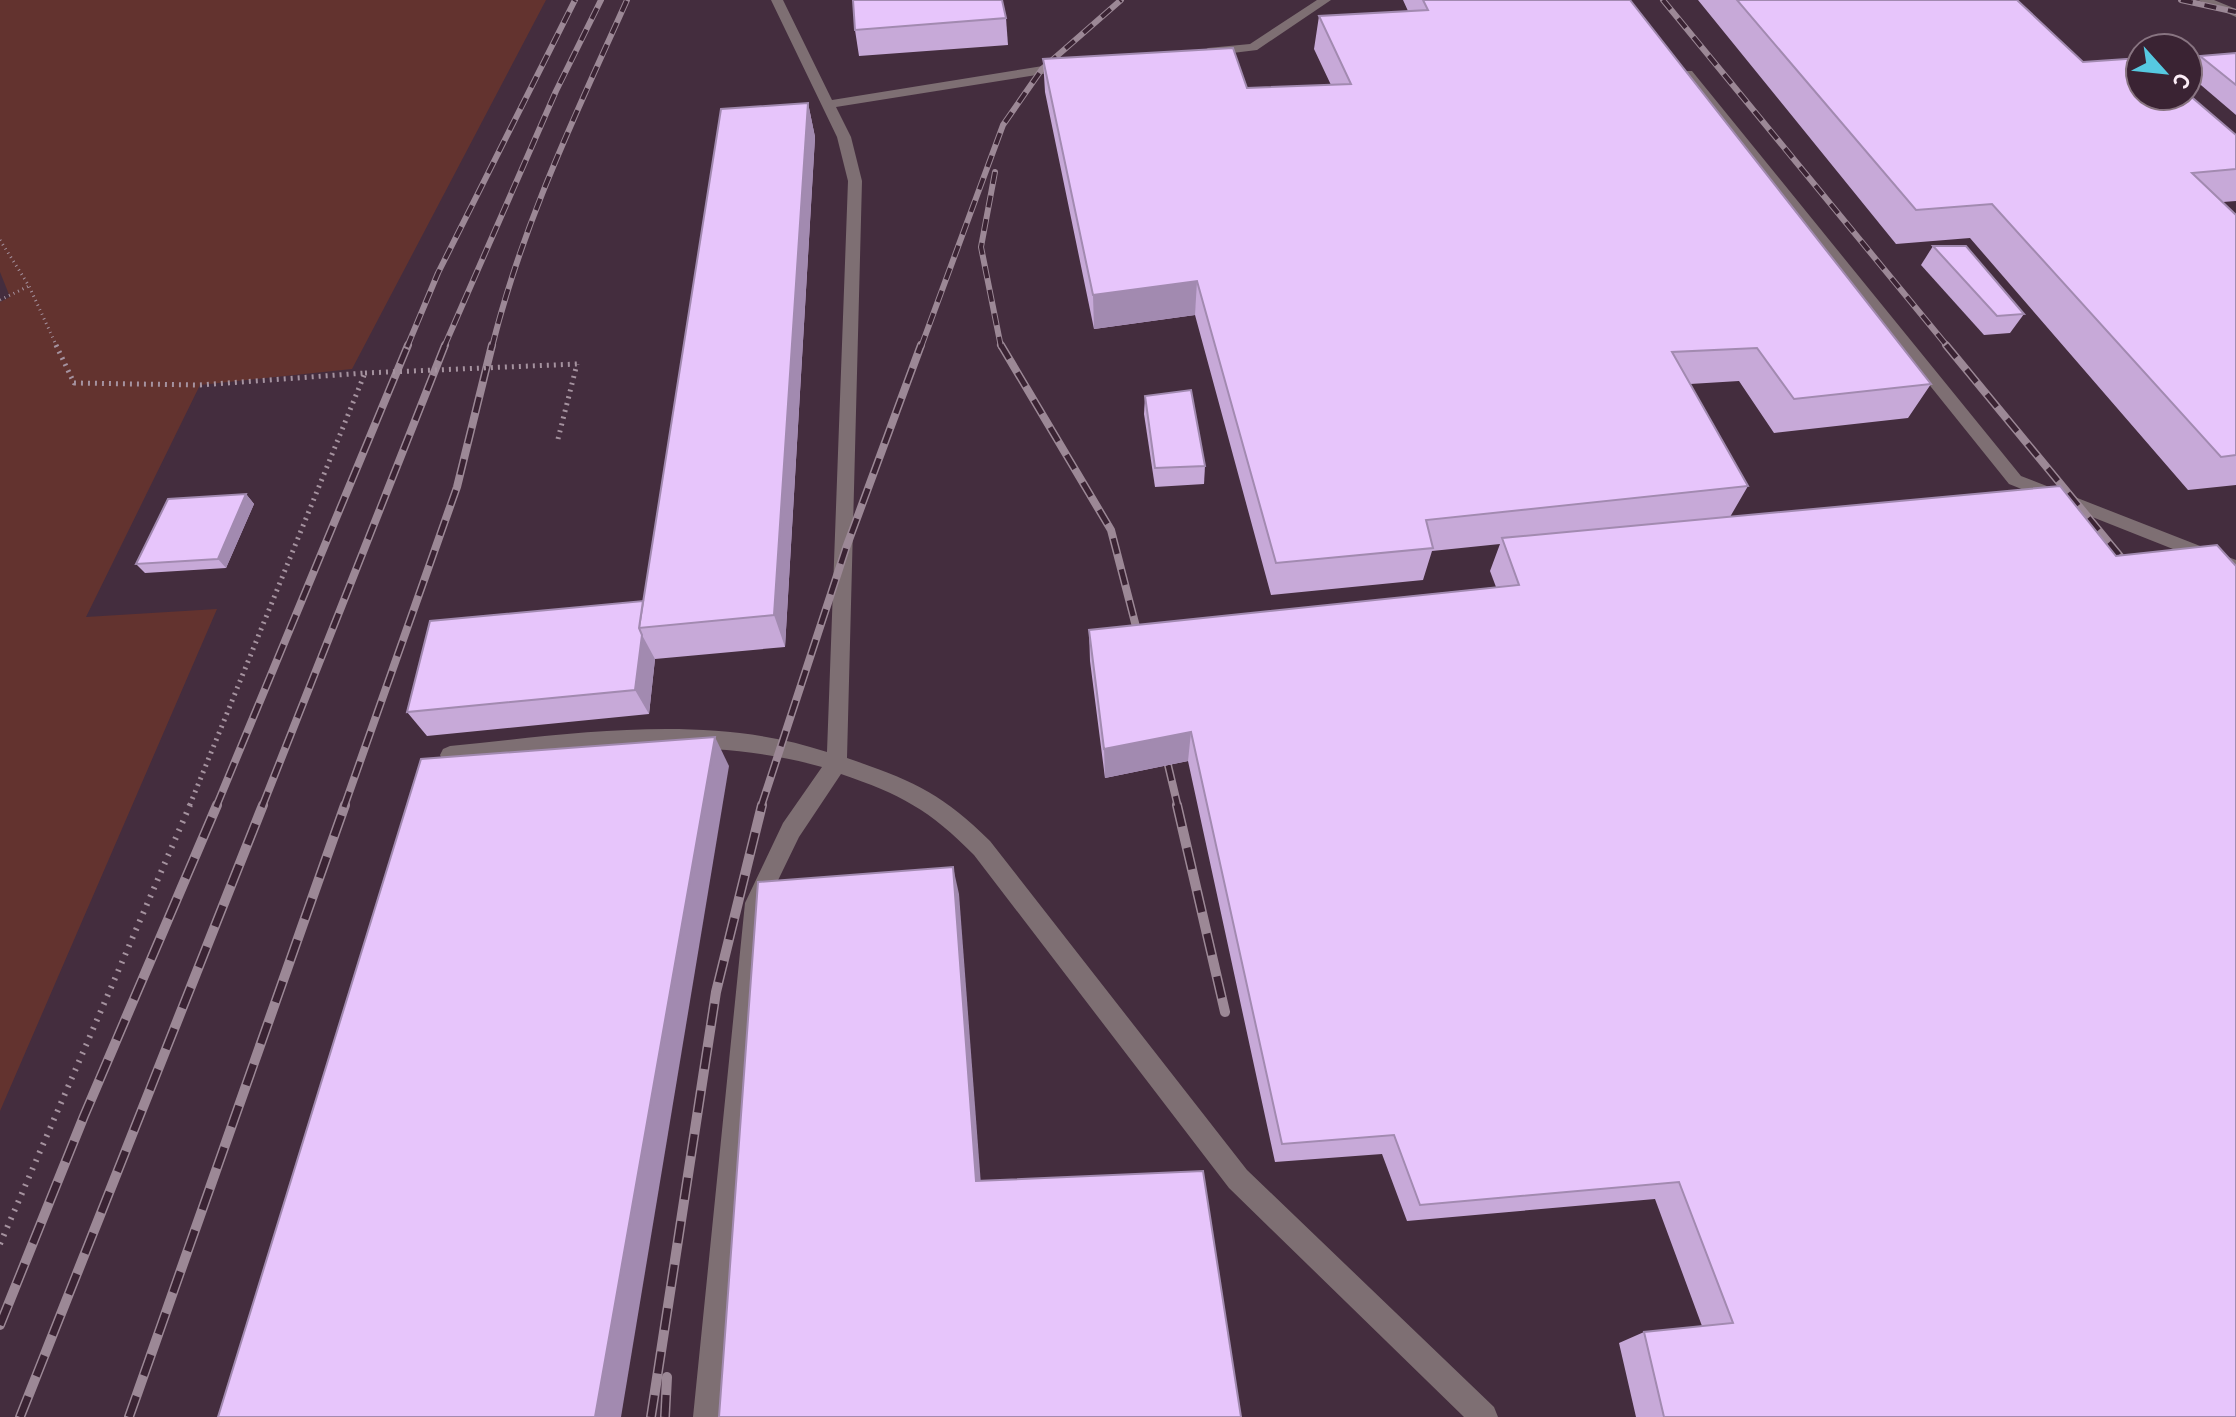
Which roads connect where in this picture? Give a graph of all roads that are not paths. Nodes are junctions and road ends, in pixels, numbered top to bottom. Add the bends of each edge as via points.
1 (777, 0) edge
2 (1325, 0) edge
3 (2204, 0) edge
4 (2236, 13) edge
5 (1193, 53) edge
6 (1677, 62) edge
7 (1088, 64) edge
8 (829, 104) junction
9 (2236, 567) edge
10 (450, 755) edge
11 (837, 762) junction
12 (707, 1417) edge
13 (1484, 1417) edge

1 - 8 lane
2 - 5 lane via 1253,47
3 - 4 lane
6 - 9 lane via 2015,480
7 - 8 lane
8 - 11 lane via 855,181
10 - 11 lane via 659,737 722,738
11 - 12 lane via 791,830 756,903
11 - 13 lane via 942,810 982,848 1238,1179

